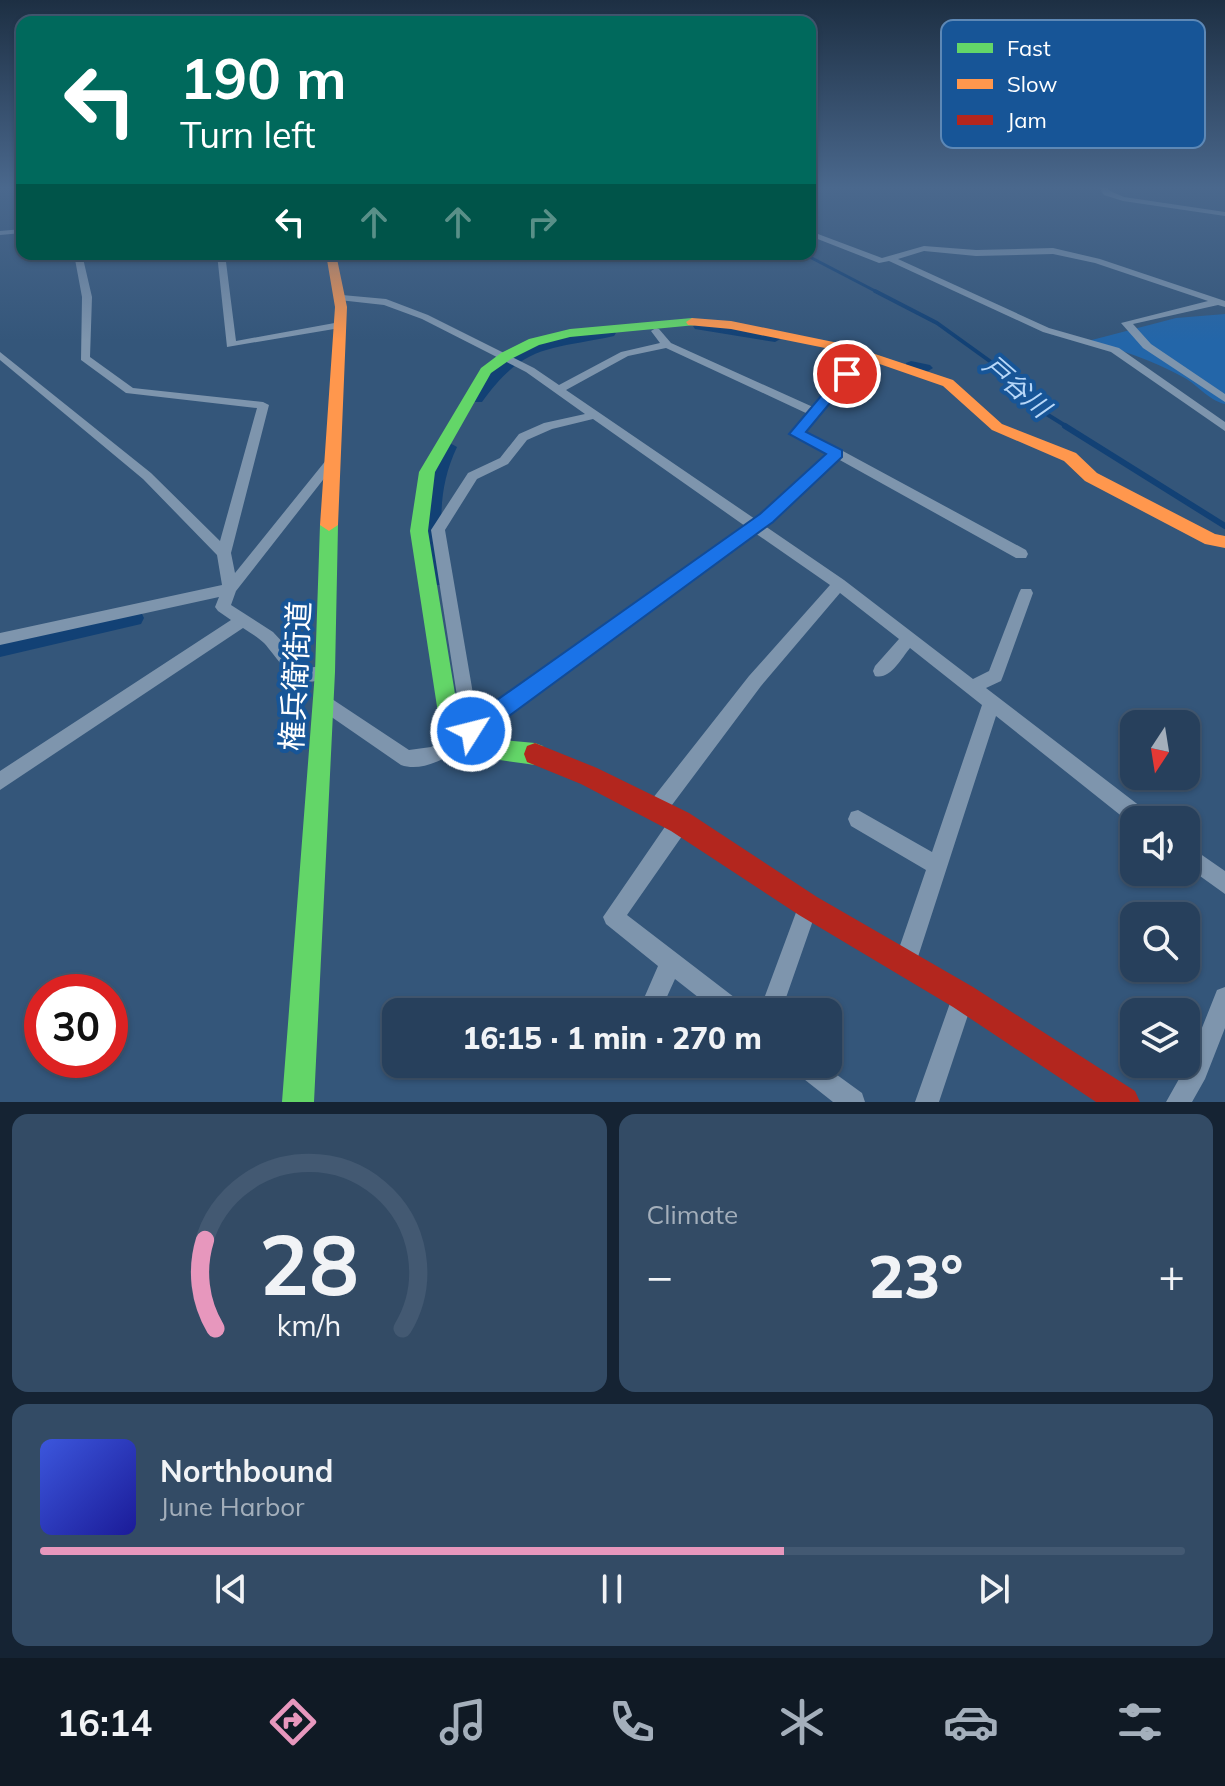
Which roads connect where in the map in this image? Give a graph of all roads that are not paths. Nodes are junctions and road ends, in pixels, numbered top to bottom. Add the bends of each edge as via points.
1 (821, 237) edge
2 (891, 259) junction
3 (79, 260) edge
4 (222, 260) edge
5 (332, 260) edge
6 (342, 298) junction
7 (1223, 302) edge
8 (340, 325) junction
9 (656, 331) dead end
10 (667, 345) junction
11 (0, 355) edge
12 (863, 355) junction
13 (506, 356) junction
14 (558, 390) junction
15 (1225, 399) edge
16 (816, 413) junction
17 (595, 415) junction
18 (1225, 427) edge
19 (837, 453) junction
20 (331, 462) junction
21 (755, 523) junction
22 (1225, 542) edge
23 (224, 553) junction
24 (1021, 554) dead end
25 (839, 584) junction
26 (230, 589) junction
27 (1026, 593) dead end
28 (241, 621) junction
29 (909, 638) junction
30 (0, 639) edge
31 (881, 671) dead end
32 (325, 672) junction
33 (972, 687) junction
34 (323, 702) junction
35 (991, 704) junction
36 (471, 731) junction
37 (452, 745) junction
38 (0, 781) edge
39 (1124, 806) edge
40 (656, 810) junction
41 (858, 819) dead end
42 (680, 822) junction
43 (1200, 865) edge
44 (937, 866) junction
45 (1225, 884) edge
46 (808, 906) junction
47 (671, 962) junction
48 (905, 963) junction
49 (963, 997) junction
50 (655, 998) edge
51 (717, 998) edge
52 (775, 998) edge
53 (1225, 998) edge
54 (821, 1078) edge
55 (298, 1102) edge
56 (853, 1102) edge
57 (927, 1102) edge
58 (1124, 1102) edge
59 (1178, 1102) edge

1 - 2 street via 882,261
2 - 7 street via 924,248 1053,251
2 - 18 street via 1046,330 1115,350
3 - 23 street via 87,297 85,358 130,391 263,405
4 - 8 street via 231,345
5 - 6 street, 権兵衛街道
6 - 8 street, 権兵衛街道
6 - 13 street via 386,302
7 - 15 street via 1126,323 1147,346
8 - 20 street, 権兵衛街道
9 - 10 street
10 - 14 street via 625,354
10 - 16 street
11 - 23 street via 147,476
12 - 13 street via 731,325 677,322 570,333
12 - 16 street
12 - 22 street via 948,383 997,427 1070,457 1091,477
13 - 14 street
13 - 37 street via 486,371 427,472 419,531
14 - 17 street
16 - 19 street via 797,434
17 - 21 street
17 - 36 street via 523,437 504,461 472,476 438,530
19 - 21 street
19 - 24 street
20 - 26 street
20 - 32 street, 権兵衛街道
21 - 25 street
21 - 36 street
23 - 26 street
25 - 29 street
25 - 40 street via 755,681
26 - 28 street via 223,607
26 - 30 street
27 - 33 street via 995,676
28 - 32 street via 267,636 307,675
28 - 38 street
29 - 31 street
29 - 33 street
32 - 34 street, 権兵衛街道
33 - 35 street
34 - 37 street via 407,759 434,755
34 - 55 street, 権兵衛街道
35 - 39 street
35 - 44 street
36 - 37 street
37 - 40 street via 532,753
40 - 42 street
41 - 44 street
42 - 46 street
42 - 47 street via 613,917
43 - 45 street
44 - 48 street
46 - 48 street
46 - 52 street
47 - 50 street
47 - 51 street
48 - 49 street
49 - 57 street
49 - 58 street
53 - 59 street via 1197,1071
54 - 56 street

